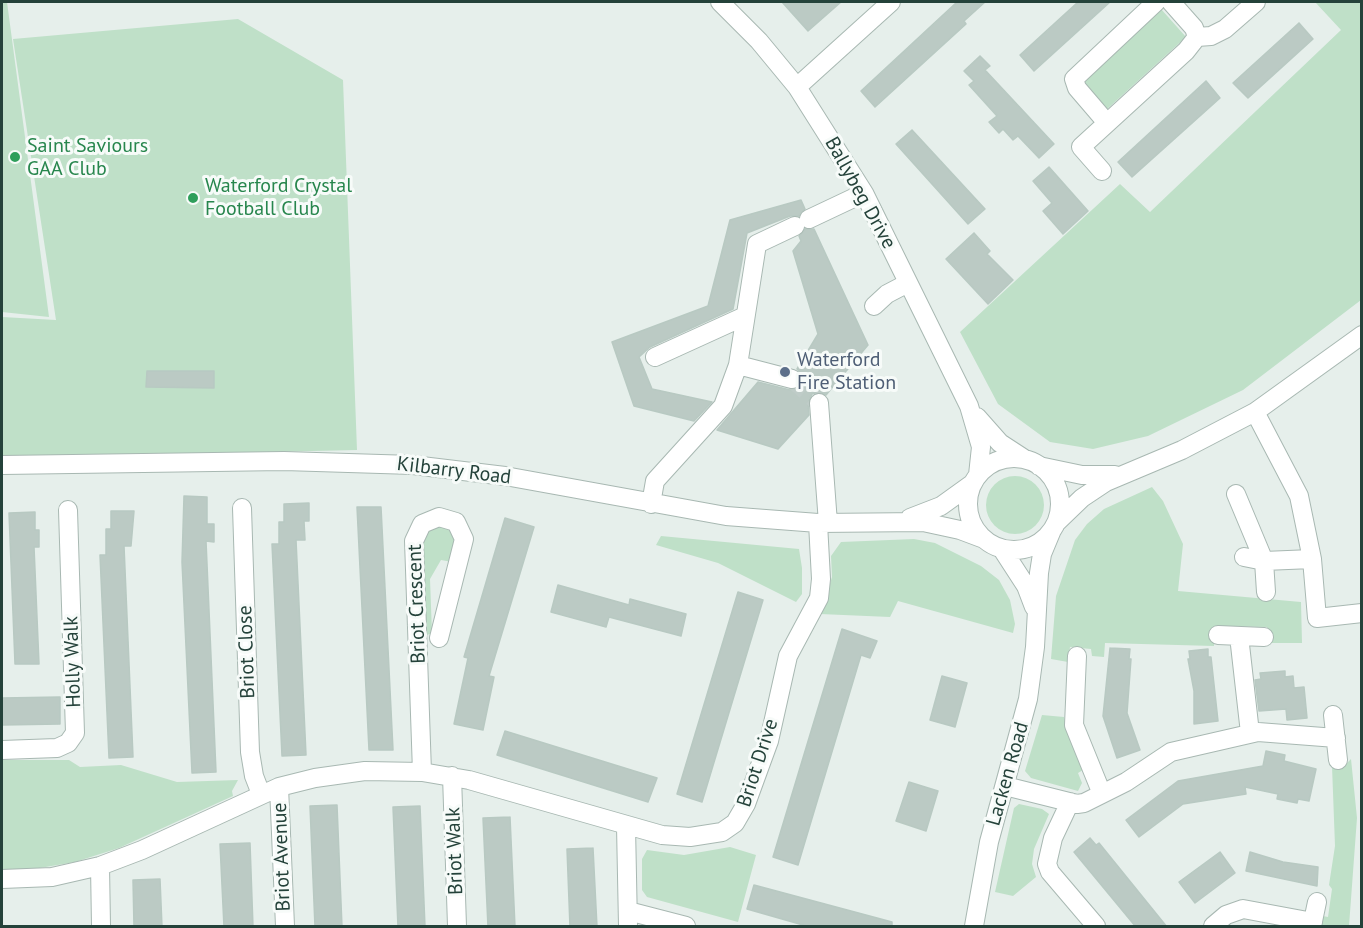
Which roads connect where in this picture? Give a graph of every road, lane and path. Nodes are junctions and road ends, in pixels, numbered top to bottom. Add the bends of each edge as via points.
1 (720, 2) edge
2 (891, 2) edge
3 (1156, 2) edge
4 (1171, 2) edge
5 (1256, 2) edge
6 (1197, 37) junction
7 (797, 87) junction
8 (1107, 123) junction
9 (1102, 171) dead end
10 (864, 193) junction
11 (908, 283) junction
12 (874, 306) dead end
13 (745, 316) junction
14 (1362, 335) edge
15 (655, 357) dead end
16 (738, 365) junction
17 (792, 379) tunnel mouth
18 (819, 403) dead end
19 (969, 406) junction
20 (1255, 412) junction
21 (1032, 462) junction
22 (2, 465) edge
23 (1120, 475) junction
24 (976, 479) junction
25 (1236, 494) dead end
26 (651, 504) junction
27 (242, 508) dead end
28 (68, 510) dead end
29 (903, 520) junction
30 (823, 523) junction
31 (1054, 527) junction
32 (984, 539) junction
33 (1002, 549) junction
34 (1244, 556) dead end
35 (1312, 559) junction
36 (1264, 561) junction
37 (1266, 592) dead end
38 (1362, 613) edge
39 (1036, 621) junction
40 (1218, 635) dead end
41 (1239, 636) junction
42 (1264, 637) dead end
43 (439, 638) dead end
44 (1077, 656) dead end
45 (1333, 715) dead end
46 (1250, 733) junction
47 (1336, 738) junction
48 (2, 750) edge
49 (1338, 760) dead end
50 (422, 772) junction
51 (452, 776) junction
52 (1005, 786) junction
53 (279, 787) junction
54 (261, 794) junction
55 (1102, 794) junction
56 (1070, 802) junction
57 (626, 826) junction
58 (100, 866) junction
59 (2, 879) edge
60 (1317, 902) dead end
61 (628, 919) edge
62 (1313, 924) edge
63 (101, 927) edge
64 (285, 927) edge
65 (458, 927) edge
66 (686, 927) edge
67 (974, 927) edge
68 (1096, 927) edge
69 (1213, 927) edge

1 - 7 street, Ballybeg Drive
2 - 7 street
3 - 8 street via 1074,79
4 - 6 street
5 - 6 street via 1225,29
6 - 8 street
7 - 10 street, Ballybeg Drive
8 - 9 street via 1081,147
10 - 11 street, Ballybeg Drive
10 - 13 street via 757,244
11 - 12 street
11 - 19 street, Ballybeg Drive
13 - 15 street
13 - 16 street
14 - 20 street
16 - 17 street
16 - 26 street via 723,406 655,482
18 - 30 street, Briot Drive
19 - 21 street via 1000,443
19 - 24 street via 981,447
20 - 23 street via 1182,450
20 - 35 street via 1299,496
21 - 23 street via 1082,476
21 - 24 street via 1001,459 987,466
21 - 31 street via 1050,475 1059,495
22 - 26 street, Kilbarry Road via 284,461 413,465 505,476
23 - 31 street via 1082,498
24 - 29 street, Kilbarry Road via 941,506
24 - 32 street via 968,510
25 - 36 street
26 - 30 street, Kilbarry Road via 743,518
27 - 54 street, Briot Close via 250,752
28 - 48 street, Holly Walk via 75,734 57,748
29 - 30 street, Kilbarry Road
29 - 32 street, Kilbarry Road via 942,525
30 - 57 street, Briot Drive via 819,598 788,656 763,760 739,818 722,832 690,837
31 - 33 street via 1032,546
31 - 39 street, Lacken Road via 1041,564
32 - 33 street
33 - 39 street, Lacken Road via 1026,585
34 - 36 street
35 - 36 street
35 - 38 street via 1317,618
36 - 37 street
39 - 52 street, Lacken Road via 1028,699
40 - 41 street
41 - 42 street
41 - 46 street
43 - 50 street, Briot Crescent via 464,545 460,526 443,517 422,524 414,541
44 - 55 street via 1074,726
45 - 47 street
46 - 47 street
46 - 55 street via 1171,752
47 - 49 street
50 - 51 street, Briot Drive
50 - 53 street, Briot Drive via 346,773
51 - 57 street, Briot Drive
51 - 65 street, Briot Walk
52 - 56 street
52 - 67 street, Lacken Road via 989,842
53 - 54 street, Briot Drive
53 - 64 street, Briot Avenue
54 - 58 street, Briot Drive
55 - 56 street via 1084,803
56 - 68 street via 1053,838 1047,864
57 - 61 street
58 - 59 street, Briot Drive via 52,877
58 - 63 street
60 - 62 street
61 - 66 street
62 - 69 street via 1243,909 1226,915

